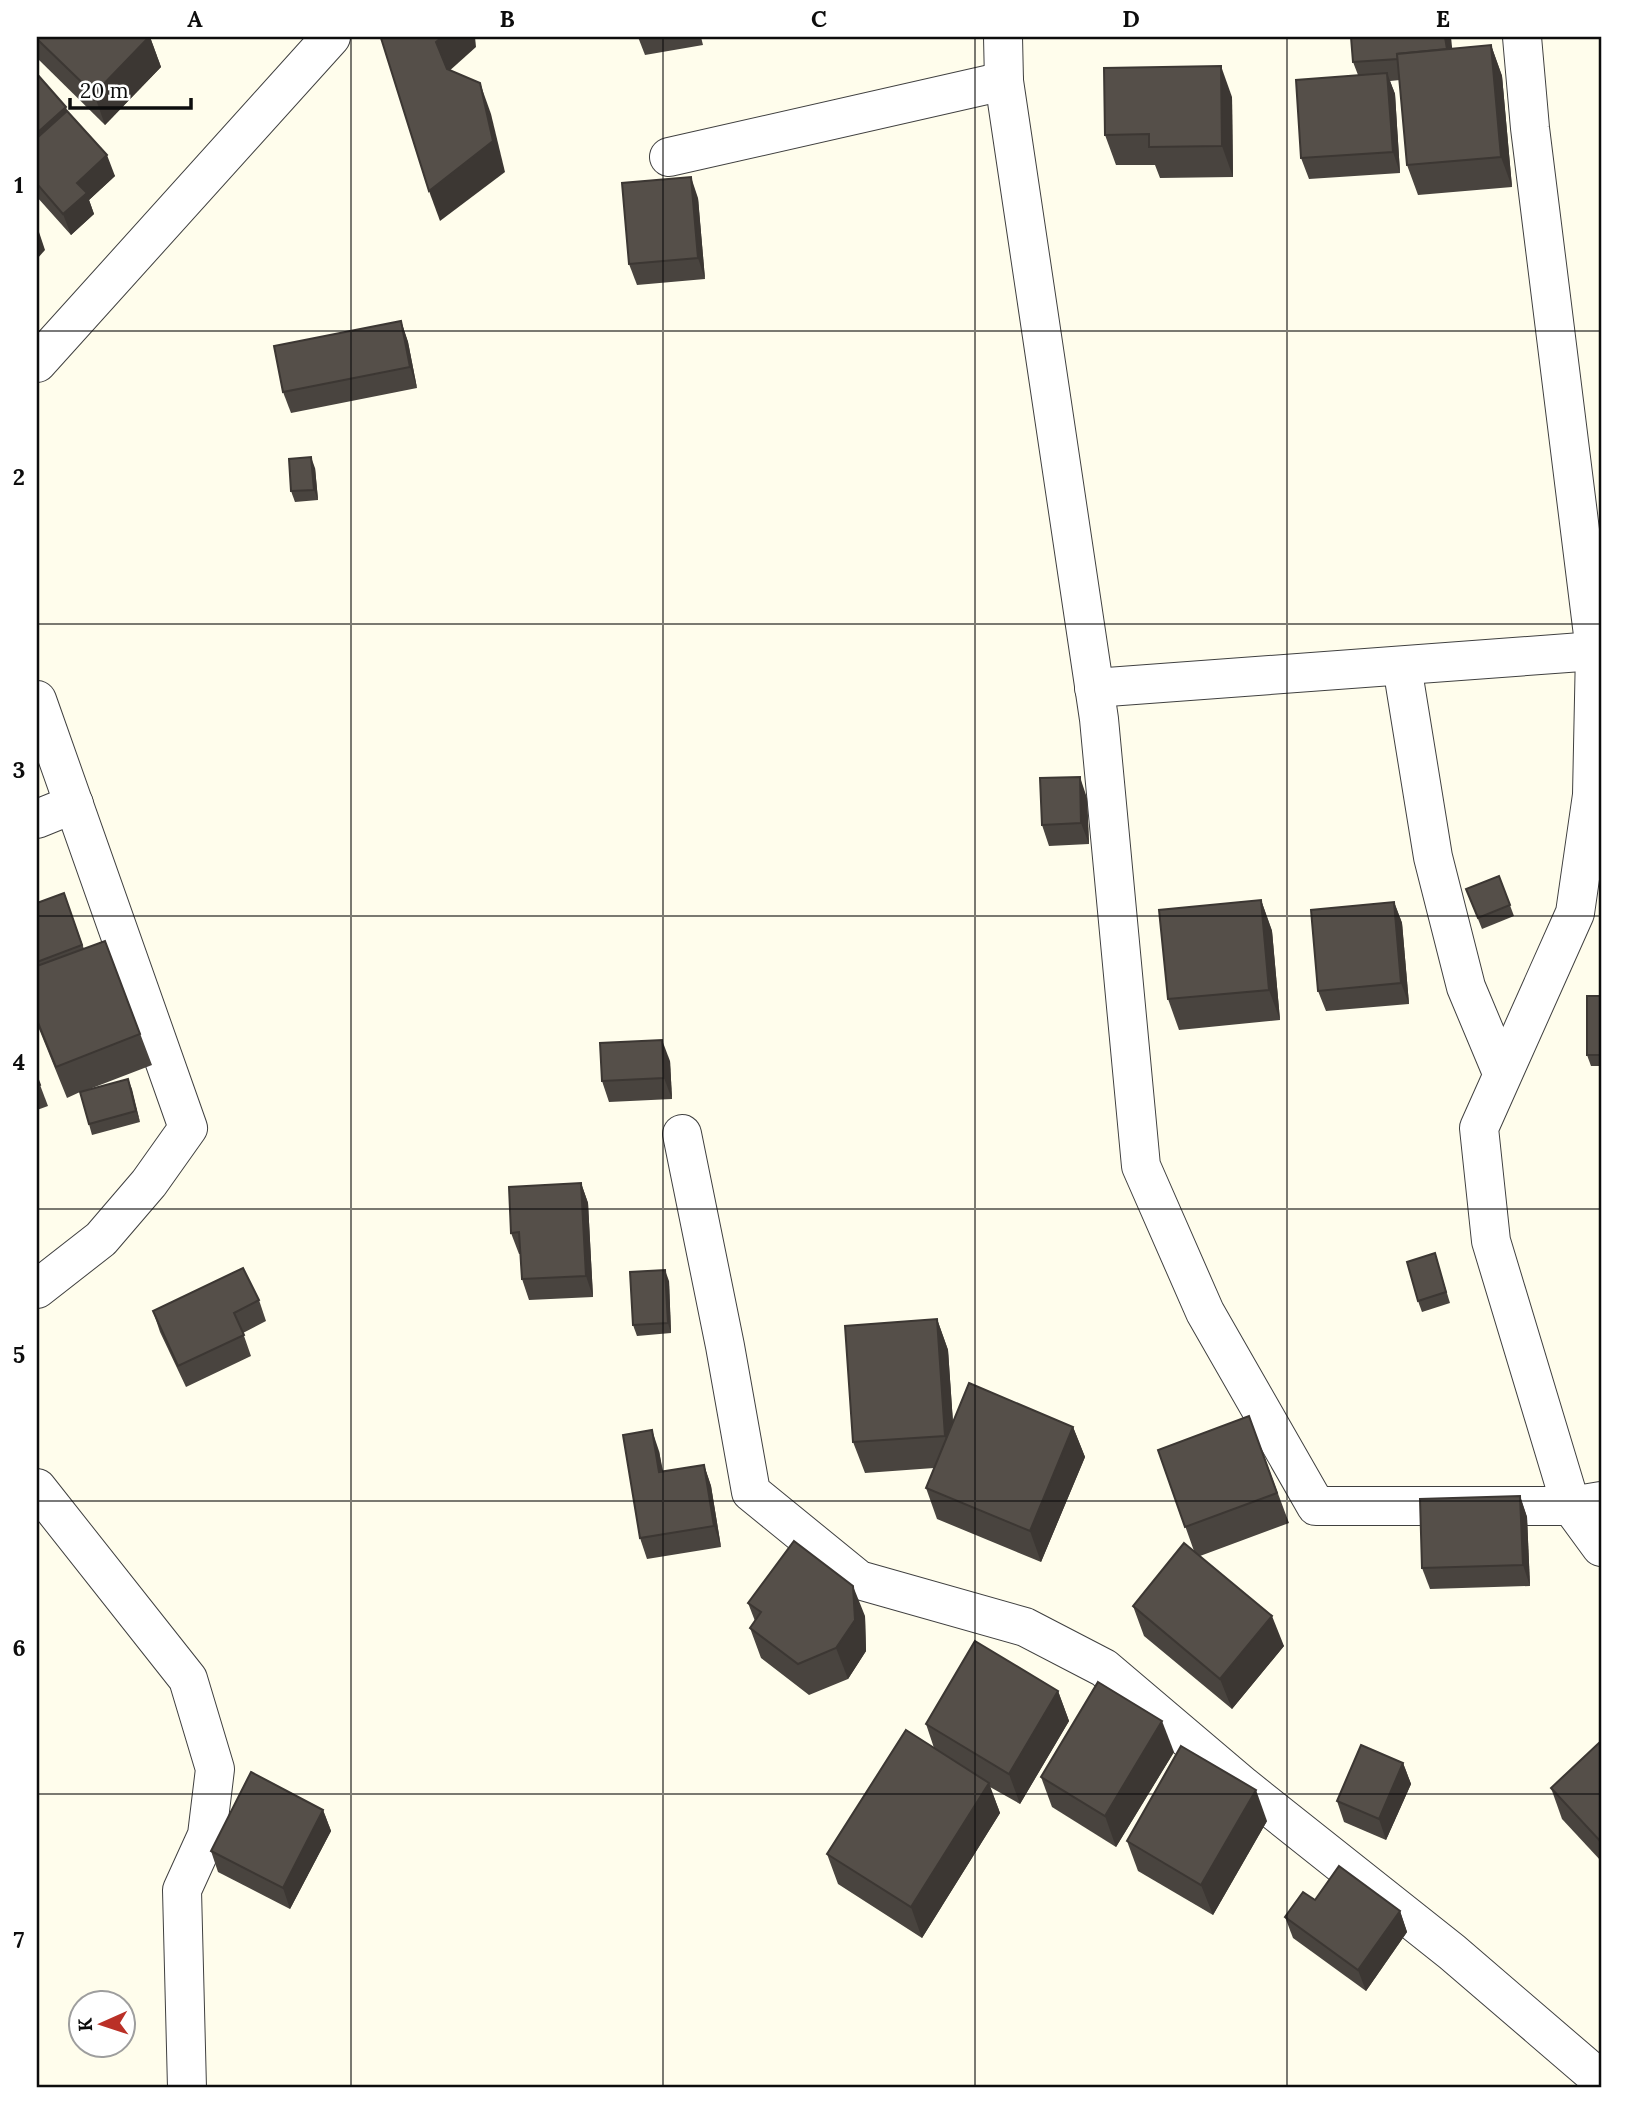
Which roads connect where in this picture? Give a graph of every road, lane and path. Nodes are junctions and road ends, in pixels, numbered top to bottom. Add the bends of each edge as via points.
1 (331, 37) edge
2 (1003, 37) edge
3 (1522, 37) edge
4 (1004, 81) junction
5 (668, 157) dead end
6 (37, 363) edge
7 (1595, 651) junction
8 (1402, 666) junction
9 (1094, 688) junction
10 (37, 700) edge
11 (74, 804) junction
12 (37, 820) edge
13 (1502, 1073) junction
14 (682, 1135) dead end
15 (37, 1289) edge
16 (37, 1488) edge
17 (1586, 1503) edge
18 (1601, 1547) edge
19 (1601, 2080) edge
20 (187, 2088) edge

1 - 6 street
2 - 4 street
3 - 7 street
4 - 5 street
4 - 9 street
7 - 8 street
7 - 13 street via 1592,795 1575,913
8 - 9 street
8 - 13 street via 1433,857 1466,987
9 - 17 street via 1141,1166 1205,1312 1316,1506
10 - 11 street
11 - 12 street
11 - 15 street via 188,1128 101,1240
13 - 17 street via 1479,1128 1491,1241
14 - 19 street via 751,1492 859,1580 1025,1627 1104,1668
16 - 20 street via 188,1679 215,1769 207,1835 182,1890
17 - 18 street

